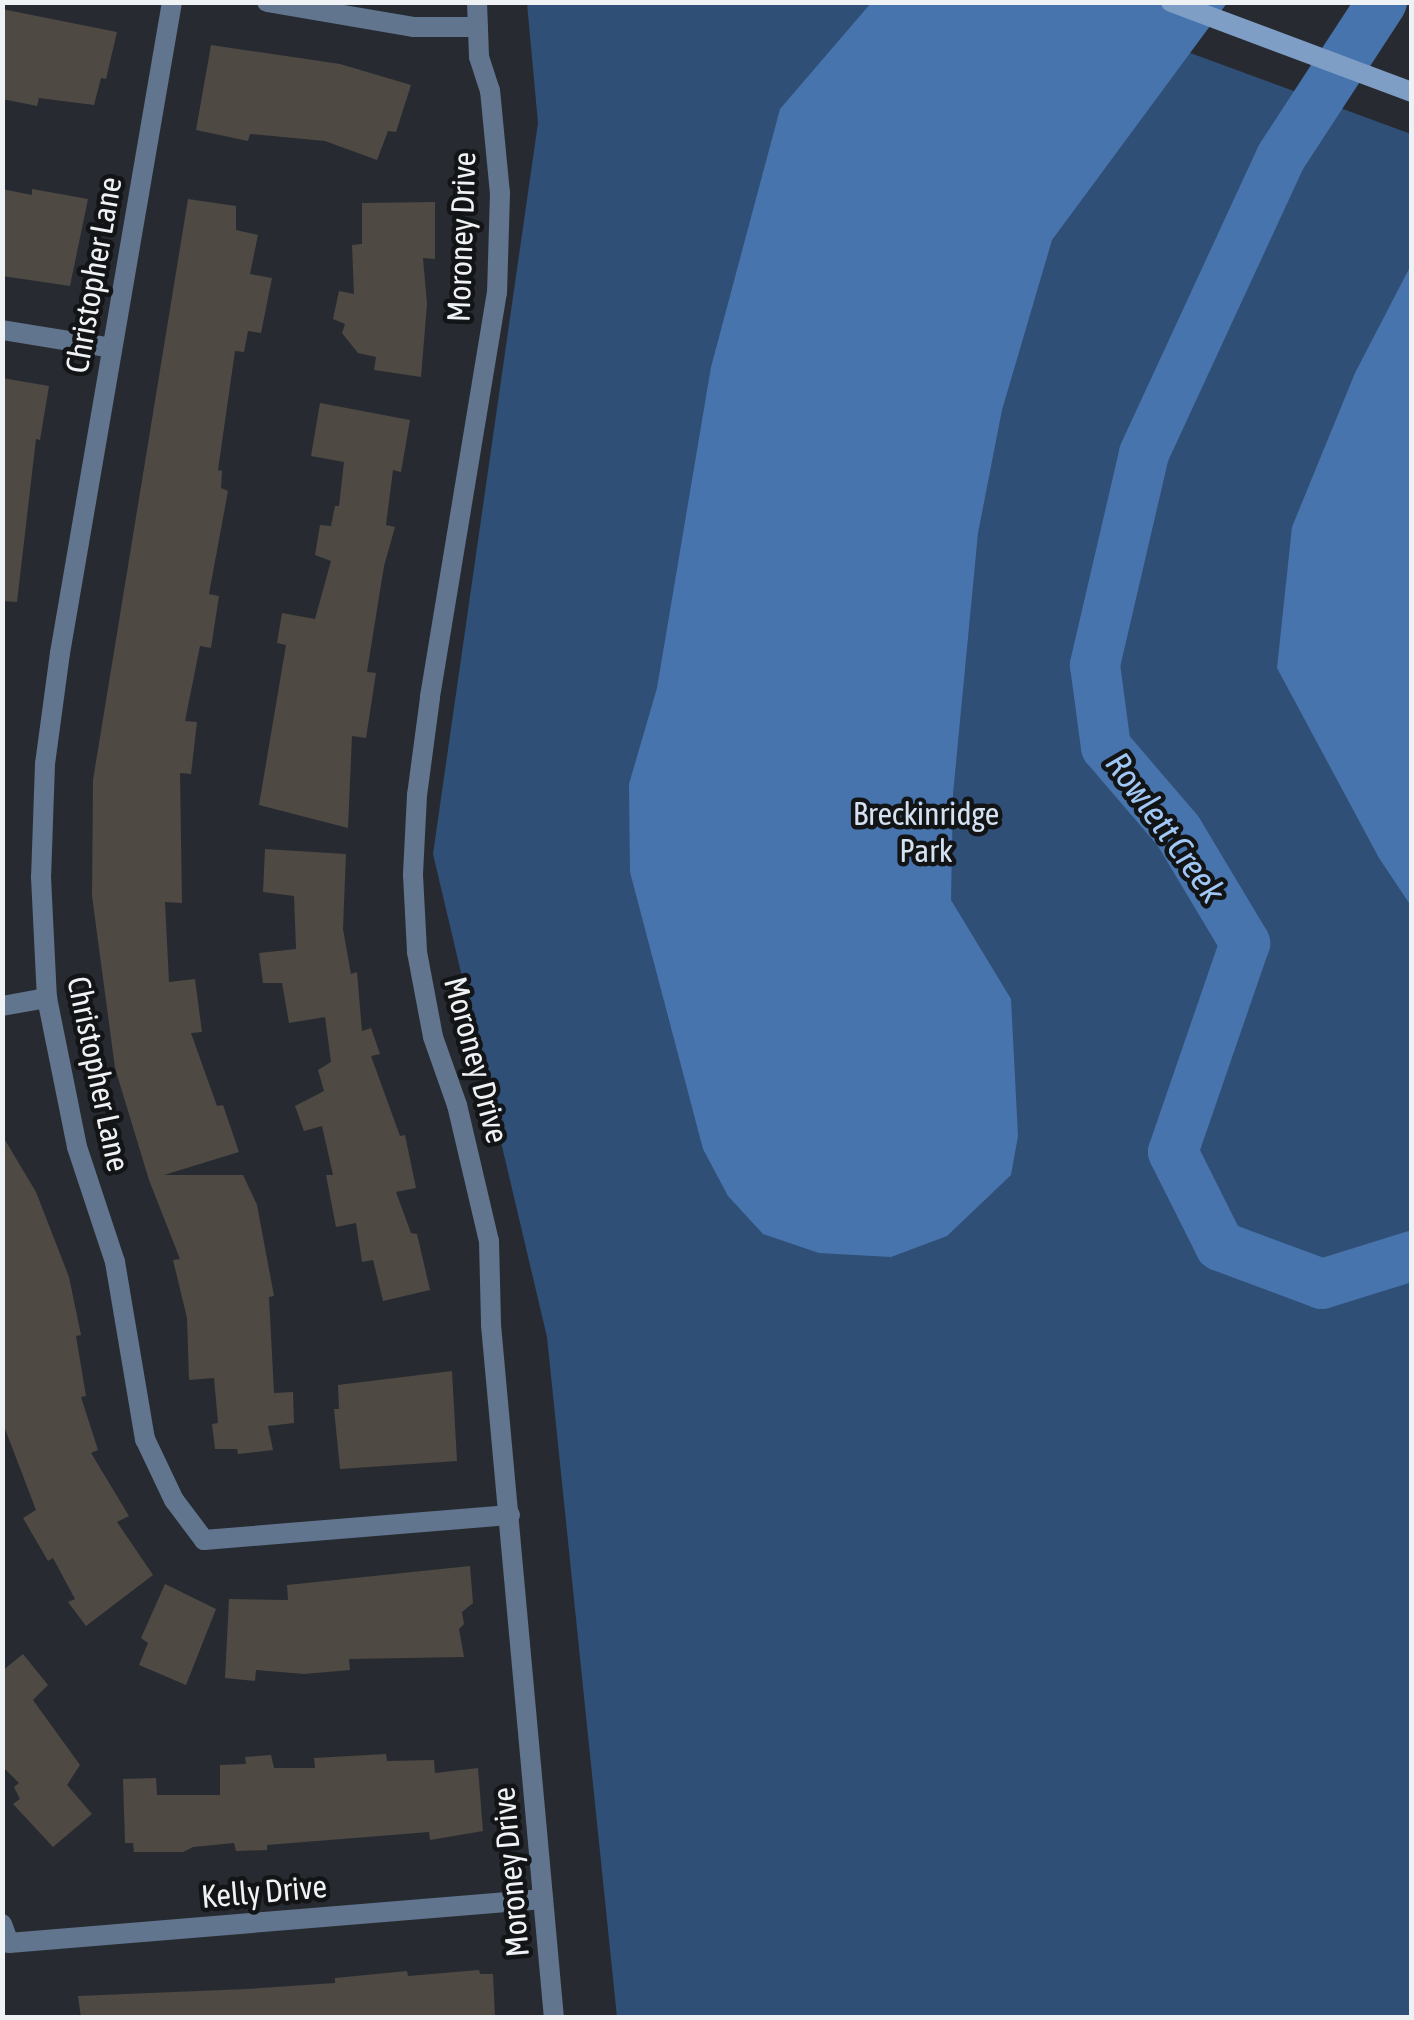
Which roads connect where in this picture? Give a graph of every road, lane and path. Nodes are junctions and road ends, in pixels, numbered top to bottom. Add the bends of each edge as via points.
1 (172, 2) edge
2 (267, 2) edge
3 (477, 2) edge
4 (1171, 2) edge
5 (478, 27) junction
6 (1412, 92) edge
7 (2, 330) edge
8 (112, 348) junction
9 (47, 998) junction
10 (2, 1006) edge
11 (510, 1515) junction
12 (544, 1899) junction
13 (2, 1924) edge
14 (554, 2018) edge

1 - 8 street, Christopher Lane
2 - 5 street via 413,27
3 - 5 street, Moroney Drive
4 - 6 main road
5 - 11 street, Moroney Drive via 500,192 497,292 430,698 413,875 432,1037 458,1105 490,1241 490,1325
7 - 8 street
8 - 9 street, Christopher Lane via 45,764
9 - 10 street
9 - 11 street, Christopher Lane via 78,1147 115,1262 145,1440 174,1500 204,1540
11 - 12 street, Moroney Drive
12 - 13 street, Kelly Drive via 9,1943
12 - 14 street, Moroney Drive

